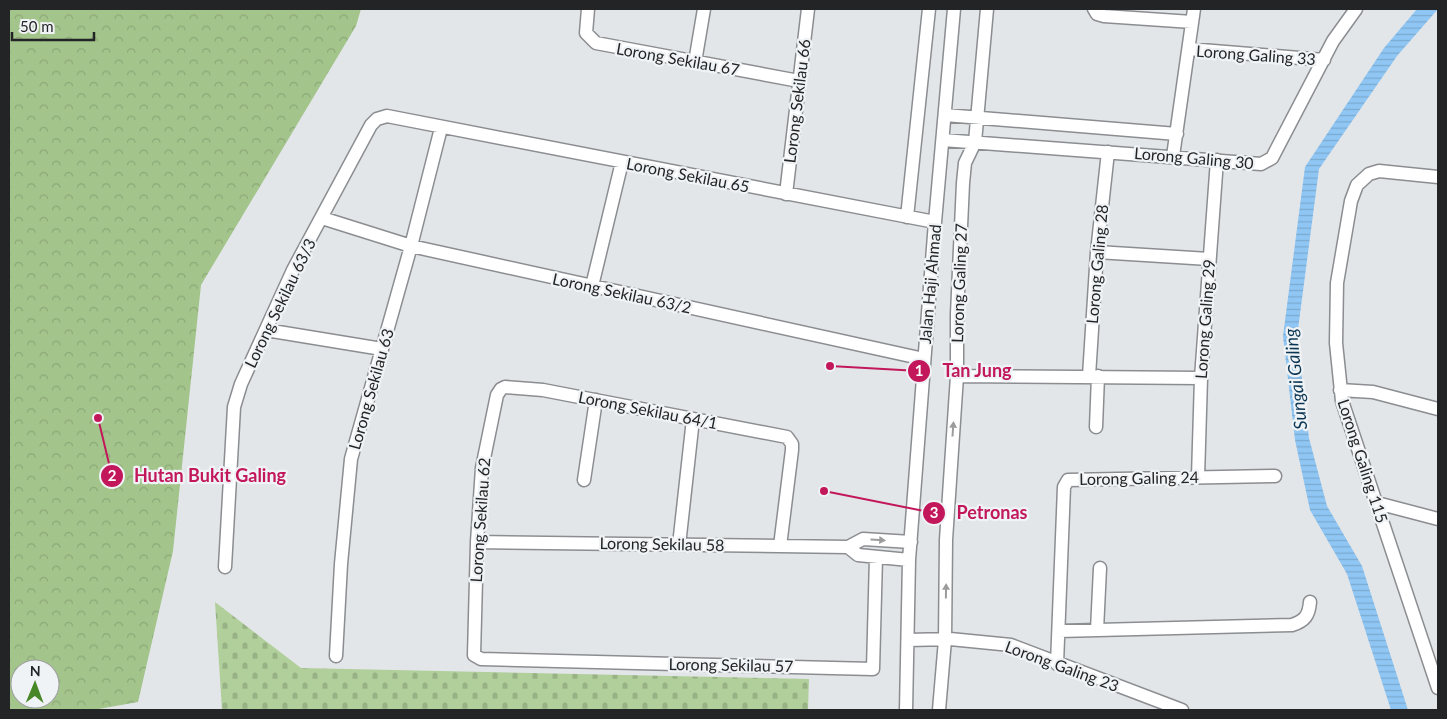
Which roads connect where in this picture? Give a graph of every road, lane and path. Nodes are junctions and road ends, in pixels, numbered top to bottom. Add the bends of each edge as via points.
1 (588, 9) edge
2 (704, 9) edge
3 (808, 9) edge
4 (929, 9) edge
5 (954, 9) edge
6 (987, 9) edge
7 (1094, 9) edge
8 (1194, 9) edge
9 (1356, 9) edge
10 (1192, 22) junction
11 (1189, 49) junction
12 (1324, 60) junction
13 (695, 62) junction
14 (799, 81) junction
15 (945, 115) junction
16 (976, 118) junction
17 (441, 128) junction
18 (1177, 134) junction
19 (942, 140) junction
20 (975, 142) junction
21 (1108, 152) junction
22 (1173, 156) junction
23 (1217, 160) junction
24 (622, 162) junction
25 (1438, 177) edge
26 (786, 194) junction
27 (907, 217) junction
28 (322, 218) junction
29 (935, 222) junction
30 (411, 246) junction
31 (1097, 252) junction
32 (1209, 259) junction
33 (592, 286) junction
34 (266, 330) junction
35 (382, 349) junction
36 (924, 359) junction
37 (957, 376) junction
38 (1093, 376) junction
39 (1201, 378) junction
40 (505, 387) joint
41 (1340, 390) junction
42 (596, 400) junction
43 (1438, 409) edge
44 (693, 419) junction
45 (1096, 427) dead end
46 (1275, 476) dead end
47 (1198, 477) junction
48 (584, 480) dead end
49 (1377, 503) junction
50 (1438, 520) edge
51 (477, 542) junction
52 (911, 542) junction
53 (679, 545) junction
54 (780, 546) junction
55 (848, 547) junction
56 (876, 557) junction
57 (909, 560) junction
58 (225, 567) dead end
59 (1100, 568) dead end
60 (1310, 602) dead end
61 (1097, 630) junction
62 (1059, 631) junction
63 (908, 640) junction
64 (945, 640) junction
65 (336, 656) dead end
66 (477, 658) joint
67 (1057, 664) junction
68 (1438, 688) edge
69 (906, 710) edge
70 (939, 710) edge
71 (1182, 710) edge

1 - 13 street, Lorong Sekilau 67 via 586,33 596,43
2 - 13 street
3 - 14 street, Lorong Sekilau 66
4 - 27 street
5 - 15 street, Jalan Haji Ahmad
6 - 16 street, Lorong Galing 27
7 - 10 street via 1104,16
8 - 10 street
9 - 12 street, Lorong Galing 30 via 1338,32
10 - 11 street
11 - 12 street, Lorong Galing 33
11 - 18 street
12 - 23 street, Lorong Galing 30 via 1272,158 1262,164
13 - 14 street, Lorong Sekilau 67
14 - 26 street, Lorong Sekilau 66
15 - 16 street, Lorong Galing 30
15 - 19 street, Jalan Haji Ahmad
16 - 18 street, Lorong Galing 30
16 - 20 street, Lorong Galing 27
17 - 24 street, Lorong Sekilau 65
17 - 28 street, Lorong Sekilau 63/3 via 387,116 377,119
17 - 30 street, Lorong Sekilau 63
18 - 22 street
19 - 20 street, Lorong Galing 30
19 - 29 street, Jalan Haji Ahmad
20 - 21 street, Lorong Galing 30
20 - 37 street, Lorong Galing 27 via 965,163 963,183
21 - 22 street, Lorong Galing 30
21 - 31 street, Lorong Galing 28
22 - 23 street, Lorong Galing 30
23 - 32 street, Lorong Galing 29
24 - 26 street, Lorong Sekilau 65
24 - 33 street
25 - 41 street, Lorong Galing 115 via 1393,172 1369,174 1357,185 1351,201 1337,283 1336,343
26 - 27 street, Lorong Sekilau 65
27 - 29 street, Lorong Sekilau 65
28 - 30 street, Lorong Sekilau 63/2
28 - 34 street, Lorong Sekilau 63/3 via 293,270
29 - 36 street, Jalan Haji Ahmad
30 - 33 street, Lorong Sekilau 63/2
30 - 35 street, Lorong Sekilau 63
31 - 32 street
31 - 38 street, Lorong Galing 28
32 - 39 street, Lorong Galing 29
33 - 36 street, Lorong Sekilau 63/2
34 - 35 street
34 - 58 street, Lorong Sekilau 63/3 via 241,384 234,408
35 - 65 street, Lorong Sekilau 63 via 351,459
36 - 52 street, Jalan Haji Ahmad
37 - 38 street
64 -> 37 street via 946,540
38 - 39 street
38 - 45 street, Lorong Galing 28
39 - 47 street, Lorong Galing 29
40 - 42 street, Lorong Sekilau 64/1
40 - 51 street, Lorong Sekilau 62 via 498,395 482,468
41 - 43 street via 1373,392
41 - 49 street, Lorong Galing 115
42 - 44 street, Lorong Sekilau 64/1
42 - 48 street
44 - 53 street
44 - 54 street, Lorong Sekilau 64/1 via 790,440 792,450
46 - 47 street, Lorong Galing 24
47 - 62 street, Lorong Galing 24 via 1071,479 1064,483
49 - 50 street
49 - 68 street, Lorong Galing 115
51 - 53 street, Lorong Sekilau 58
51 - 66 street, Lorong Sekilau 62 via 474,650
55 -> 52 street, Lorong Sekilau 58 via 863,539
52 - 57 street, Jalan Haji Ahmad
53 - 54 street, Lorong Sekilau 58
54 - 55 street, Lorong Sekilau 58
55 - 56 street, Lorong Sekilau 58 via 858,555
56 - 57 street, Lorong Sekilau 58
56 - 66 street, Lorong Sekilau 57 via 873,668
57 - 63 street, Jalan Haji Ahmad
59 - 61 street
60 - 61 street via 1306,618 1292,625
61 - 62 street
62 - 67 street, Lorong Galing 24
63 - 64 street, Lorong Galing 23
63 - 69 street, Jalan Haji Ahmad
64 - 67 street, Lorong Galing 23 via 1001,642
64 - 70 street
67 - 71 street, Lorong Galing 23

